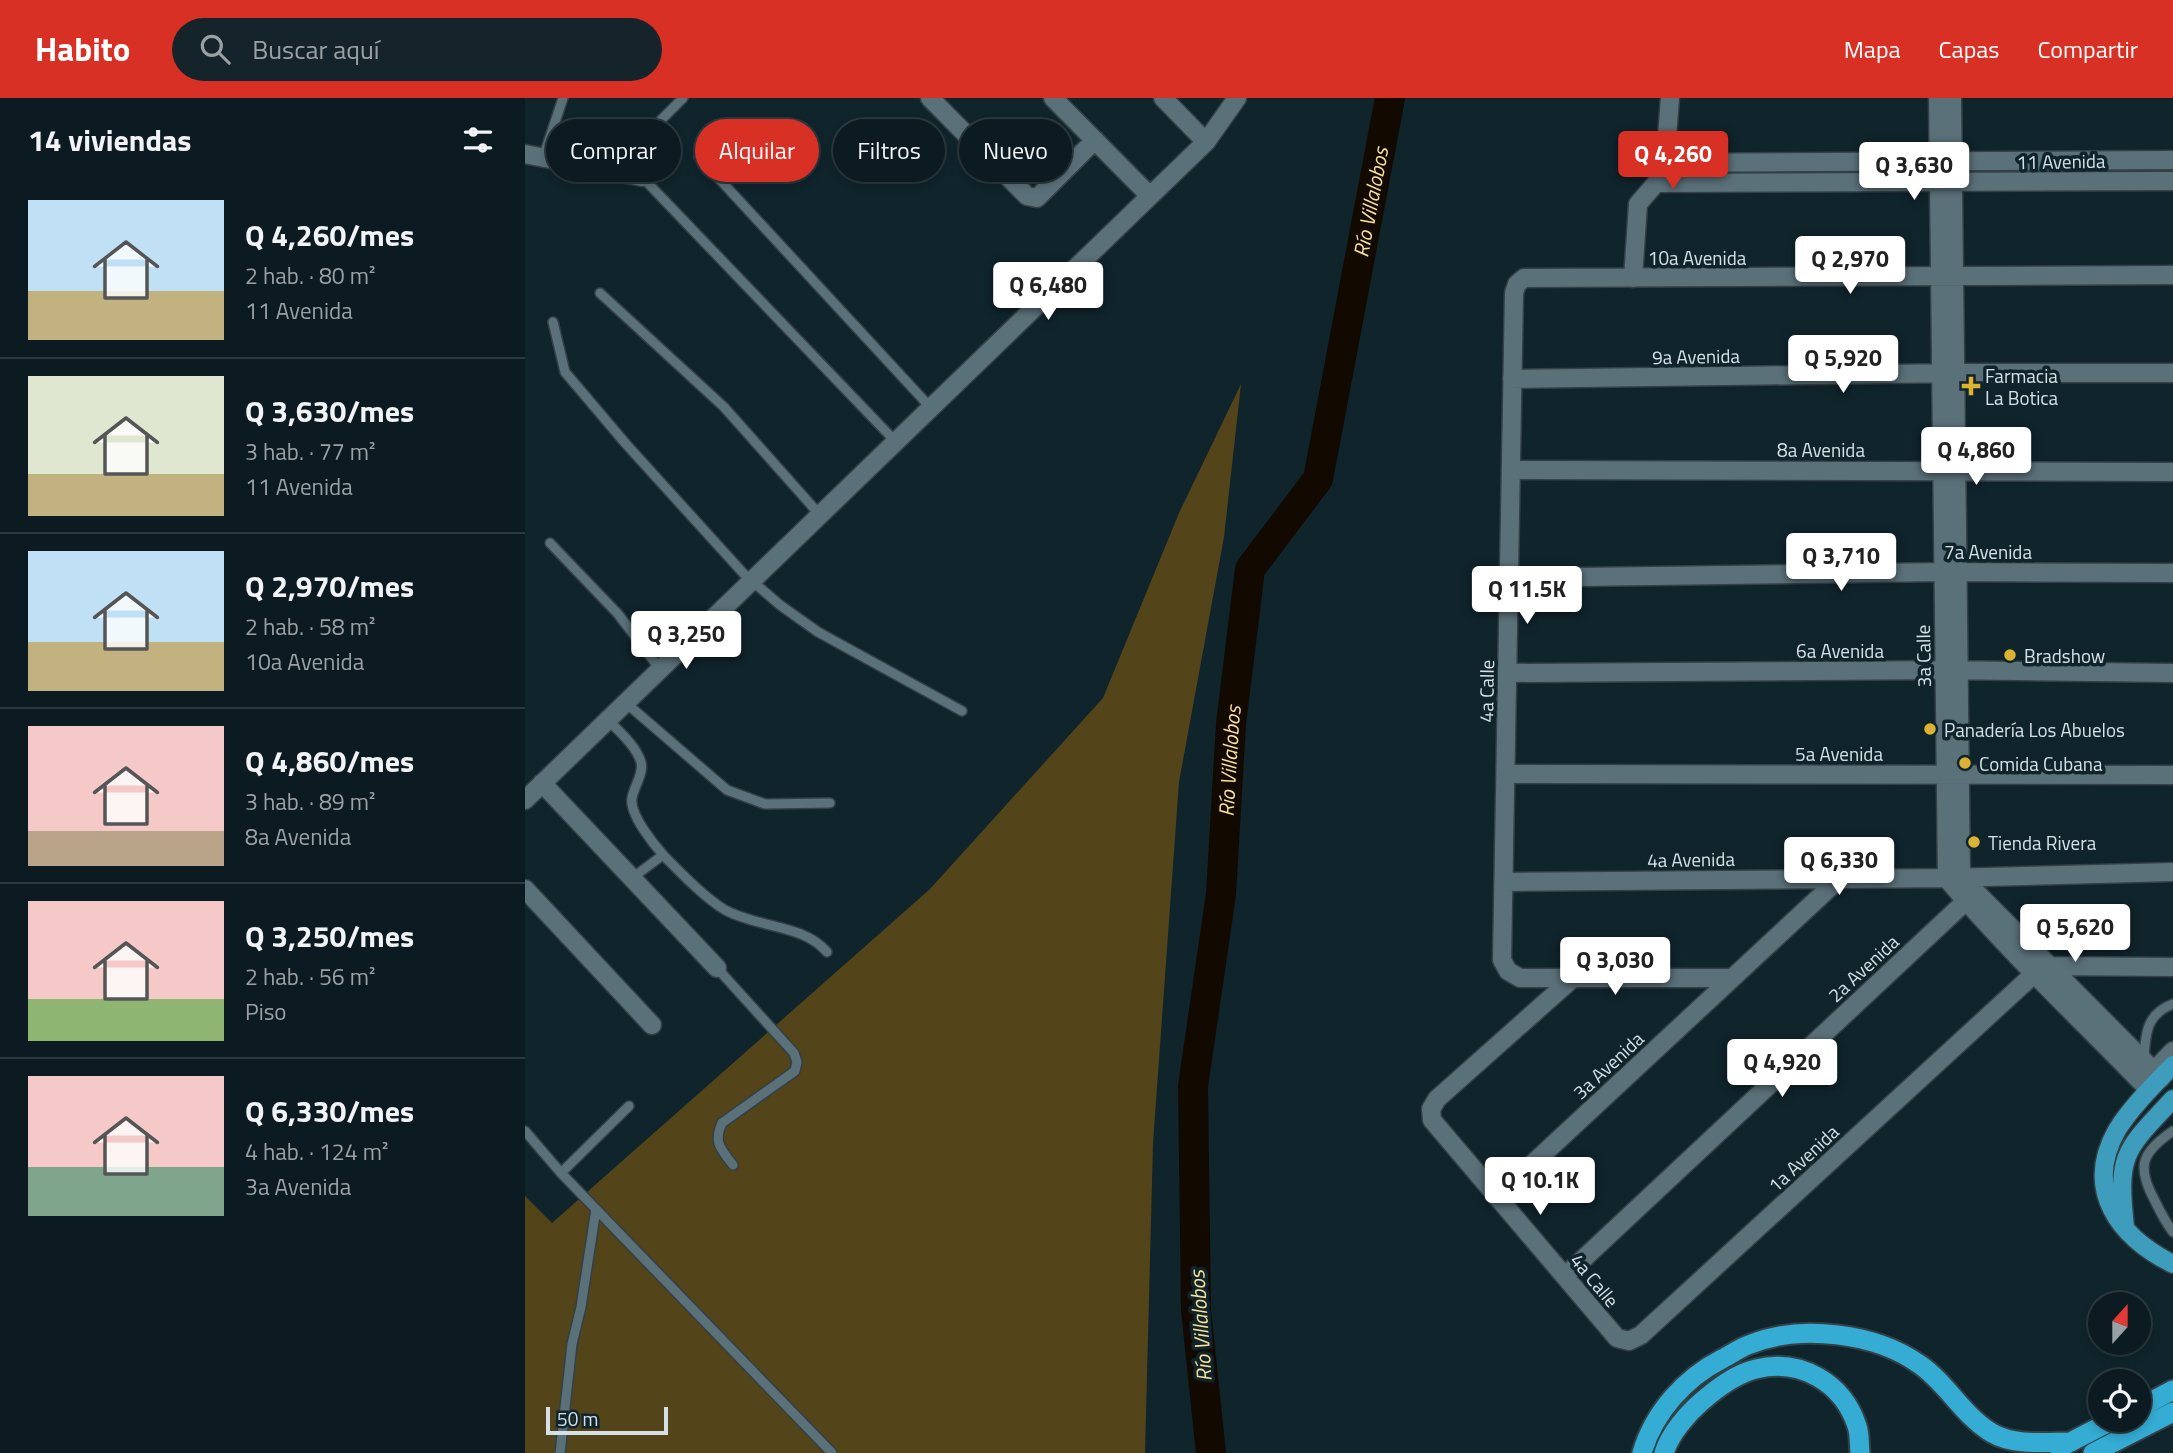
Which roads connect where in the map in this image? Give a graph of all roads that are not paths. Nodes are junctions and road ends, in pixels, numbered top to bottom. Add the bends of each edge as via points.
1 (563, 98) edge
2 (683, 98) edge
3 (930, 98) edge
4 (1053, 98) edge
5 (1163, 98) edge
6 (1237, 98) edge
7 (1670, 98) edge
8 (1938, 98) edge
9 (1952, 98) edge
10 (662, 119) edge
11 (1095, 140) junction
12 (1206, 142) junction
13 (525, 154) edge
14 (543, 158) junction
15 (546, 159) edge
16 (2173, 160) edge
17 (1946, 162) junction
18 (1665, 163) junction
19 (2173, 181) edge
20 (647, 182) edge
21 (721, 182) edge
22 (1946, 182) junction
23 (1655, 183) junction
24 (1150, 197) junction
25 (2173, 275) edge
26 (1947, 277) junction
27 (1633, 278) junction
28 (1517, 284) joint
29 (600, 293) dead end
30 (553, 322) dead end
31 (2173, 373) edge
32 (1948, 374) junction
33 (1512, 379) junction
34 (931, 408) junction
35 (896, 442) junction
36 (1511, 470) junction
37 (1949, 470) junction
38 (2173, 472) edge
39 (820, 515) junction
40 (550, 543) dead end
41 (1951, 572) junction
42 (2173, 573) edge
43 (1509, 578) junction
44 (752, 581) junction
45 (660, 669) junction
46 (1952, 671) junction
47 (1507, 673) junction
48 (2173, 673) edge
49 (626, 703) junction
50 (962, 710) dead end
51 (608, 720) junction
52 (1506, 774) junction
53 (1953, 775) junction
54 (2173, 775) edge
55 (542, 783) junction
56 (525, 800) edge
57 (829, 803) dead end
58 (663, 855) junction
59 (2173, 872) edge
60 (632, 878) junction
61 (1840, 878) junction
62 (1954, 878) junction
63 (1504, 882) junction
64 (525, 889) edge
65 (1971, 897) junction
66 (828, 952) dead end
67 (2051, 966) junction
68 (2173, 967) edge
69 (717, 968) joint
70 (2033, 974) junction
71 (1573, 978) junction
72 (1732, 978) junction
73 (2173, 1004) edge
74 (652, 1025) dead end
75 (2173, 1051) edge
76 (2161, 1081) edge
77 (629, 1106) dead end
78 (525, 1131) edge
79 (2173, 1131) edge
80 (733, 1165) dead end
81 (561, 1173) junction
82 (1497, 1197) junction
83 (596, 1209) junction
84 (2125, 1227) junction
85 (2173, 1232) edge
86 (2173, 1264) edge
87 (1565, 1276) junction
88 (1629, 1341) joint
89 (2173, 1390) edge
90 (2151, 1402) edge
91 (2173, 1412) edge
92 (2090, 1432) edge
93 (2071, 1442) junction
94 (560, 1453) edge
95 (832, 1453) edge
96 (1642, 1453) edge
97 (1664, 1453) edge
98 (1860, 1453) edge
99 (2049, 1453) edge
100 (2092, 1453) edge

1 - 14 lane
2 - 10 lane
3 - 11 street via 1032,198
4 - 11 street
5 - 12 street
6 - 12 street
7 - 18 street
8 - 17 street, 3a Calle
9 - 17 street, 3a Calle
11 - 24 street
12 - 24 street
13 - 14 street
14 - 15 street
16 - 17 street, 11 Avenida
17 - 18 street, 11 Avenida
17 - 22 street, 3a Calle
18 - 23 street
19 - 22 street, 11 Avenida
20 - 35 lane
21 - 34 lane
22 - 23 street, 11 Avenida
22 - 26 street, 3a Calle
23 - 27 street via 1638,204
24 - 34 street
25 - 26 street, 10a Avenida
26 - 27 street, 10a Avenida
26 - 32 street, 3a Calle
27 - 28 street, 10a Avenida via 1524,278
28 - 33 street, 4a Calle
29 - 39 lane via 724,407
30 - 44 lane via 565,372
31 - 32 street, 9a Avenida
32 - 33 street, 9a Avenida
32 - 37 street, 3a Calle
33 - 36 street, 4a Calle
34 - 35 street
35 - 39 street
36 - 37 street, 8a Avenida
36 - 43 street, 4a Calle
37 - 38 street, 8a Avenida
37 - 41 street, 3a Calle
39 - 44 street
40 - 45 lane via 618,614
41 - 42 street, 7a Avenida
41 - 43 street, 7a Avenida
41 - 46 street, 3a Calle
43 - 47 street, 4a Calle
44 - 45 street
44 - 50 lane via 818,632
45 - 49 street
46 - 47 street, 6a Avenida
46 - 48 street, 6a Avenida
46 - 53 street, 3a Calle
47 - 52 street, 4a Calle
49 - 51 street
49 - 57 lane via 727,790 765,804
51 - 55 street
51 - 58 lane via 641,761 632,808
52 - 53 street, 5a Avenida
52 - 63 street, 4a Calle
53 - 54 street, 5a Avenida
53 - 62 street, 3a Calle
55 - 56 street
55 - 60 street
58 - 60 lane
58 - 66 lane via 725,909 802,933
59 - 62 street, 4a Avenida
60 - 69 street
61 - 62 street, 4a Avenida
61 - 63 street, 4a Avenida
61 - 72 street, 3a Avenida
62 - 65 street
63 - 71 street, 4a Calle via 1502,960 1508,971 1520,978
64 - 74 street
65 - 67 street
65 - 70 street
65 - 87 street, 2a Avenida
67 - 68 street
67 - 70 street, 1a Avenida
67 - 76 street
69 - 80 lane via 795,1053 797,1062 795,1071 722,1123 717,1133 719,1146
70 - 76 street
70 - 88 street, 1a Avenida via 1641,1335
71 - 72 street
71 - 82 street, 4a Calle via 1431,1109 1432,1120
72 - 82 street, 3a Avenida
73 - 76 lane via 2162,1009 2146,1030
75 - 76 street
76 - 84 main road via 2148,1126 2125,1159
76 - 84 main road via 2118,1129 2109,1147 2106,1196 2110,1210
77 - 81 lane
78 - 81 lane
79 - 85 lane via 2148,1154 2143,1174
81 - 83 lane
82 - 87 street, 4a Calle
83 - 94 lane via 572,1344
83 - 95 lane
84 - 86 main road
87 - 88 street, 4a Calle via 1617,1338
89 - 90 highway
91 - 100 highway
92 - 93 highway
93 - 96 highway via 2023,1442 1994,1435 1919,1364 1883,1346 1844,1335 1798,1333 1751,1343 1708,1366 1673,1396 1647,1436
93 - 99 highway
97 - 98 highway via 1690,1411 1721,1385 1756,1369 1793,1366 1818,1376 1845,1400 1858,1428

